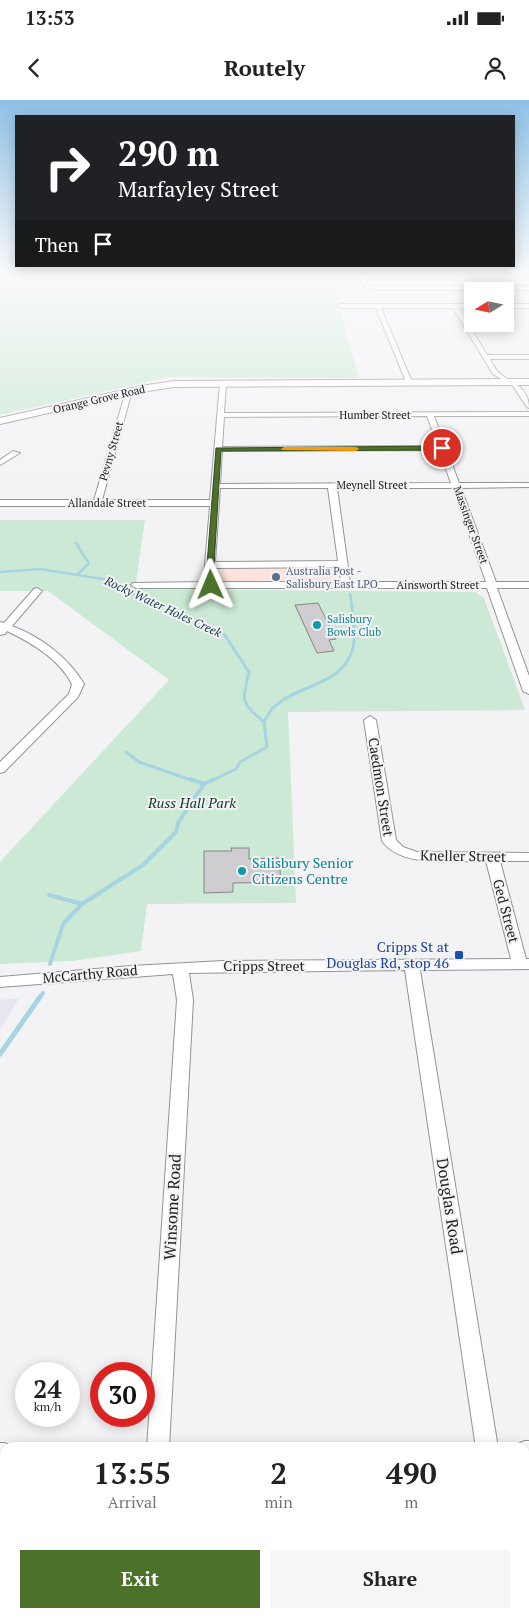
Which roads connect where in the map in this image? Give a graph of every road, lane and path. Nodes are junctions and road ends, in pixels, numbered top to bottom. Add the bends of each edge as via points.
1 (393, 344) edge
2 (478, 344) edge
3 (486, 357) junction
4 (529, 357) edge
5 (408, 381) junction
6 (509, 381) junction
7 (529, 381) edge
8 (223, 383) junction
9 (127, 395) junction
10 (529, 406) edge
11 (430, 414) junction
12 (529, 414) edge
13 (221, 415) junction
14 (0, 420) edge
15 (442, 448) junction
16 (218, 449) junction
17 (16, 453) dead end
18 (0, 463) edge
19 (332, 485) junction
20 (456, 485) junction
21 (529, 485) edge
22 (216, 486) junction
23 (0, 503) edge
24 (97, 503) junction
25 (215, 503) junction
26 (343, 564) junction
27 (210, 565) junction
28 (136, 585) dead end
29 (211, 585) junction
30 (346, 585) junction
31 (492, 585) junction
32 (529, 585) edge
33 (36, 591) dead end
34 (2, 628) edge
35 (529, 691) edge
36 (370, 720) dead end
37 (0, 769) edge
38 (398, 850) joint
39 (492, 857) junction
40 (529, 857) edge
41 (524, 964) edge
42 (412, 965) junction
43 (180, 968) junction
44 (0, 982) edge
45 (158, 1442) edge
46 (486, 1442) edge

1 - 5 street
2 - 3 street
3 - 4 street
3 - 6 street via 495,373
5 - 6 main road, Orange Grove Road
5 - 8 main road, Orange Grove Road
5 - 14 main road, Orange Grove Road via 170,382 131,388
6 - 7 main road, Orange Grove Road
6 - 10 street via 520,390
8 - 9 main road, Orange Grove Road via 174,384
8 - 13 street
9 - 14 main road, Orange Grove Road via 113,395
9 - 24 street, Pevny Street
11 - 12 street, Humber Street
11 - 13 street, Humber Street
11 - 15 street, Massinger Street
13 - 16 street
15 - 16 street
15 - 20 street, Massinger Street
16 - 22 street
17 - 18 street
19 - 20 street, Meynell Street
19 - 22 street, Meynell Street
19 - 26 street
20 - 21 street, Meynell Street
20 - 31 street, Massinger Street
22 - 25 street
23 - 24 street, Allandale Street
24 - 25 street, Allandale Street
25 - 27 street
26 - 27 street
26 - 30 street
27 - 29 street
28 - 29 street, Ainsworth Street
29 - 30 street, Ainsworth Street
30 - 31 street, Ainsworth Street
31 - 32 street, Ainsworth Street
31 - 35 street, Massinger Street
33 - 34 street
34 - 37 street via 27,635 68,669 78,684 74,696
36 - 38 street, Caedmon Street via 389,841
38 - 39 street, Kneller Street via 422,857
39 - 40 street, Kneller Street
39 - 41 street, Ged Street
41 - 42 street, Cripps Street
42 - 43 street, Cripps Street
42 - 46 street, Douglas Road
43 - 44 street, McCarthy Road
43 - 45 street, Winsome Road via 185,1000

